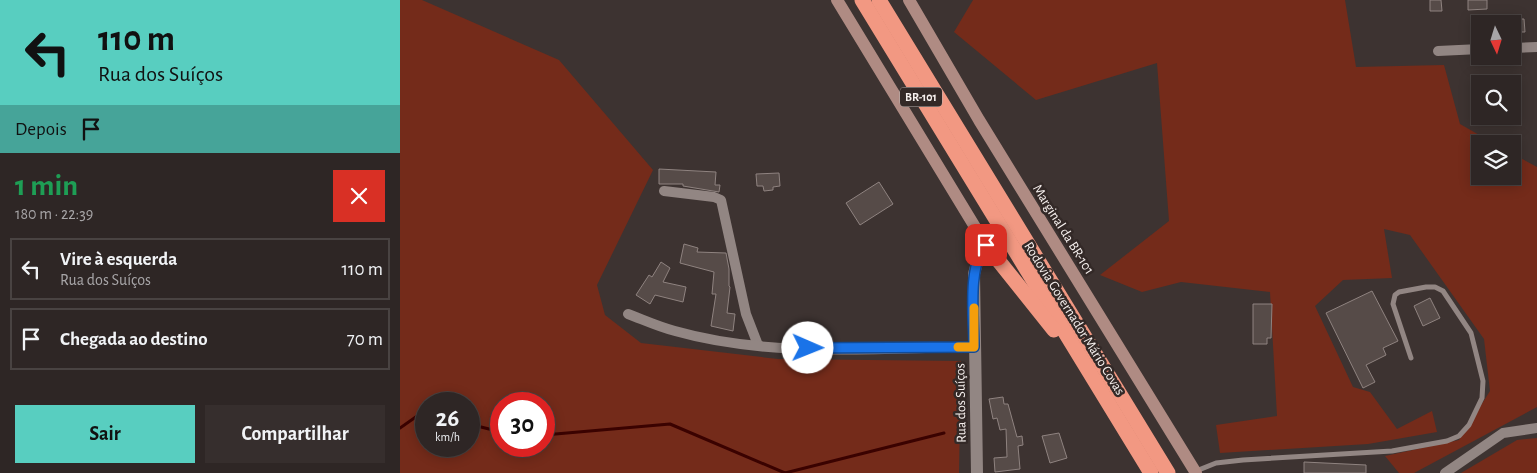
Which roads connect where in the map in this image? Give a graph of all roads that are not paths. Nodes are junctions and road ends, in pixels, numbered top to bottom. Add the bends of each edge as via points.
1 (837, 0) edge
2 (862, 0) edge
3 (879, 0) edge
4 (909, 0) edge
5 (1537, 47) edge
6 (1521, 48) edge
7 (1471, 49) edge
8 (1438, 51) dead end
9 (664, 191) dead end
10 (986, 245) junction
11 (628, 314) dead end
12 (758, 345) junction
13 (974, 347) junction
14 (1411, 358) dead end
15 (1097, 384) junction
16 (1537, 428) edge
17 (1196, 472) edge
18 (977, 473) edge
19 (1151, 473) edge
20 (1168, 473) edge
21 (1445, 473) edge

1 - 10 main road
2 - 15 highway, Rodovia Governador Mário Covas / BR-101
3 - 20 highway, Rodovia Governador Mário Covas / BR-101
4 - 17 main road, Marginal da BR-101 via 979,120
5 - 6 street
7 - 8 street
9 - 12 street via 721,200 746,314
10 - 13 street, Rua dos Suíços via 976,261 974,274
10 - 15 highway
11 - 12 street via 692,335
12 - 13 street
13 - 18 street, Rua dos Suíços
14 - 17 lane via 1393,304 1394,298 1399,292 1435,287 1443,291 1471,333 1483,381 1482,398 1459,436 1392,451 1216,463
15 - 19 highway, Rodovia Governador Mário Covas / BR-101
16 - 21 street via 1503,433

